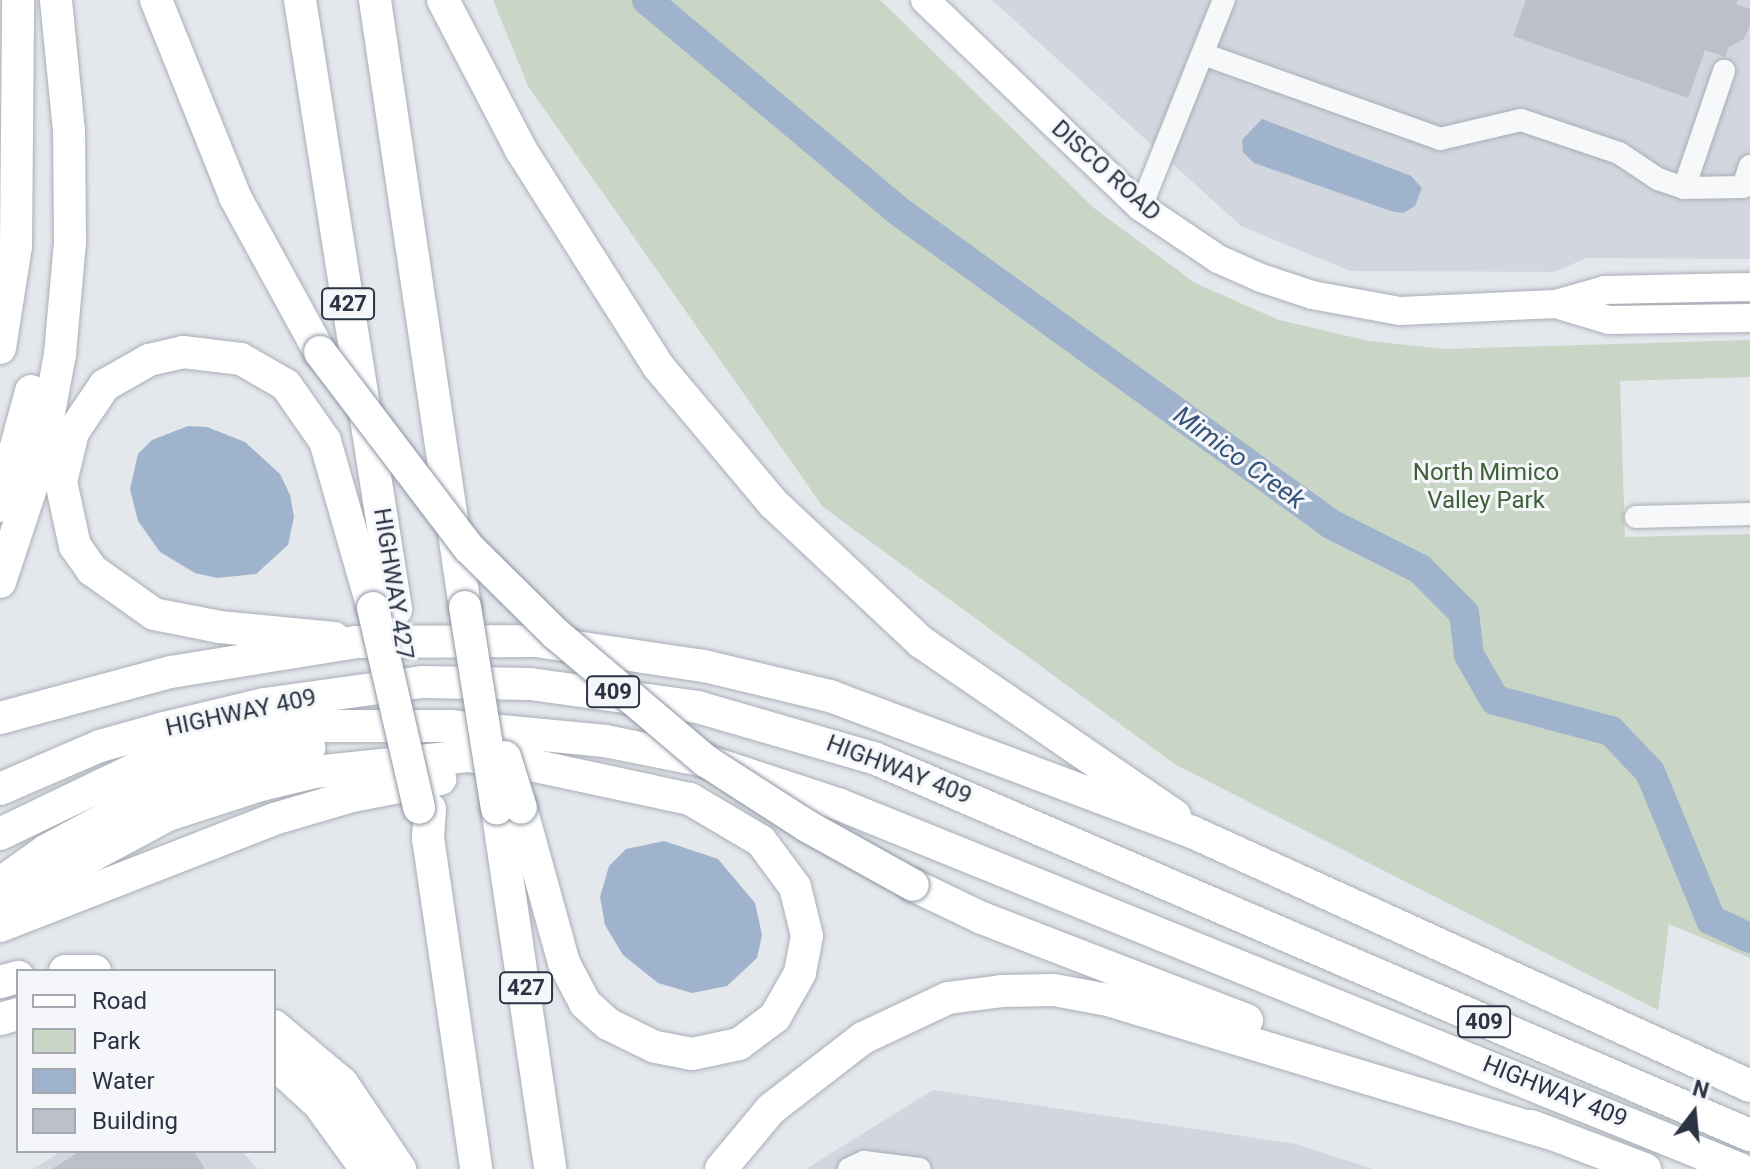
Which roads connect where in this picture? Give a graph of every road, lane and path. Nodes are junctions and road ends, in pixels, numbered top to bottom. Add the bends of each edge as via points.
1 (18, 0) edge
2 (156, 0) edge
3 (300, 0) edge
4 (375, 0) edge
5 (443, 0) edge
6 (925, 0) edge
7 (1224, 0) edge
8 (57, 3) edge
9 (1203, 54) junction
10 (1724, 71) dead end
11 (1750, 166) edge
12 (1684, 188) junction
13 (1141, 207) junction
14 (1750, 287) edge
15 (1556, 304) junction
16 (1750, 318) edge
17 (0, 348) edge
18 (0, 506) edge
19 (1750, 514) edge
20 (1636, 517) dead end
21 (0, 582) edge
22 (385, 609) junction
23 (356, 642) junction
24 (0, 718) edge
25 (450, 726) junction
26 (164, 728) junction
27 (0, 769) edge
28 (575, 776) junction
29 (0, 789) edge
30 (509, 808) junction
31 (1192, 832) junction
32 (0, 834) edge
33 (8, 889) edge
34 (0, 926) edge
35 (276, 1028) edge
36 (276, 1065) edge
37 (1750, 1086) edge
38 (1548, 1133) junction
39 (1750, 1135) edge
40 (366, 1169) edge
41 (400, 1169) edge
42 (476, 1169) edge
43 (550, 1169) edge
44 (721, 1169) edge
45 (849, 1169) edge
46 (920, 1169) edge
47 (1645, 1169) edge
48 (1740, 1169) edge

1 - 17 highway via 16,246
2 - 38 highway, bridge via 235,197 320,352 469,548 556,634 706,761 807,826 982,918
3 - 22 highway, HIGHWAY 427 / 427
4 - 30 highway, 427, bridge via 473,659
5 - 31 highway via 521,150 658,366 774,504 921,642 1079,754 1165,806
6 - 13 main road, DISCO ROAD
7 - 9 lane
8 - 18 highway via 56,244 50,301 17,454
8 - 21 highway via 70,194 60,354 40,461
9 - 12 lane via 1440,139 1521,120 1619,153 1658,179
9 - 13 lane
10 - 12 lane
11 - 12 lane via 1743,187
13 - 15 main road, DISCO ROAD via 1218,259 1355,305 1444,311
14 - 15 main road, DISCO ROAD via 1605,290
15 - 16 main road, DISCO ROAD via 1609,320
19 - 20 lane
22 - 23 highway via 320,428 286,385 241,359 183,352 133,367 94,396 68,445 62,501 75,546 106,585 154,614 187,623 303,632
22 - 42 highway, bridge via 426,818
23 - 24 highway via 171,672
23 - 31 highway via 536,641 704,666 830,696
25 - 32 highway, HIGHWAY 409 via 317,726 217,743 137,768
25 - 33 highway via 294,751 187,780 96,822
25 - 48 highway, HIGHWAY 409 / 409 via 605,741 710,762 776,782
26 - 27 highway via 91,737
26 - 29 highway, HIGHWAY 409 via 100,746
26 - 39 highway, HIGHWAY 409 / 409 via 264,704 422,682 614,692 746,718 874,758
28 - 30 highway via 690,799 739,824 775,855 801,905 805,956 789,997 754,1035 722,1050 673,1051 636,1040 585,1003 564,963
28 - 33 highway via 467,756 315,772 168,815
28 - 34 highway via 448,778 352,796 274,819
30 - 43 highway, 427
31 - 37 highway
35 - 41 highway via 342,1083
36 - 40 highway via 319,1104
38 - 44 highway via 1108,1000 1054,990 1002,991 948,998 863,1038 783,1099
38 - 47 highway
45 - 46 lane via 864,1162

